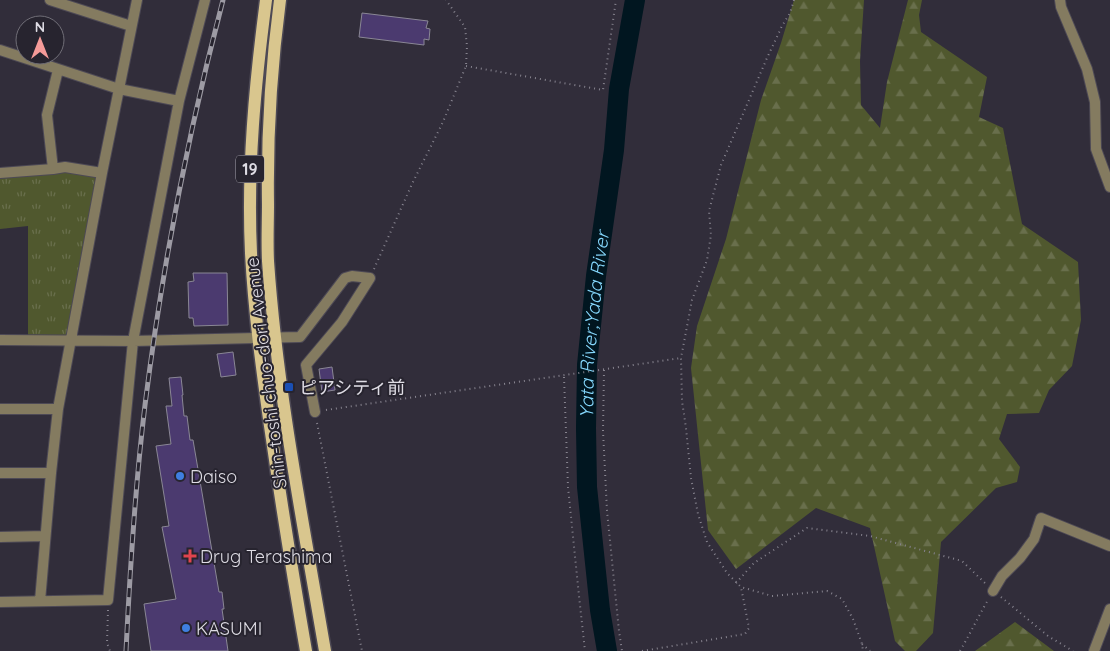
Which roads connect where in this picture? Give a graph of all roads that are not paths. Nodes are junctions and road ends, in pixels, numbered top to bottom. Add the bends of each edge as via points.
1 (50, 0) edge
2 (137, 0) edge
3 (205, 0) edge
4 (266, 0) edge
5 (280, 0) edge
6 (1060, 0) edge
7 (131, 26) junction
8 (0, 50) edge
9 (58, 70) junction
10 (119, 89) junction
11 (179, 101) junction
12 (53, 169) junction
13 (0, 173) edge
14 (102, 173) junction
15 (1110, 188) edge
16 (258, 338) junction
17 (275, 338) junction
18 (0, 340) edge
19 (71, 340) junction
20 (133, 341) junction
21 (0, 409) edge
22 (58, 409) junction
23 (315, 412) road end
24 (51, 473) junction
25 (0, 474) edge
26 (45, 536) junction
27 (0, 537) edge
28 (1110, 546) edge
29 (993, 591) road end
30 (40, 601) junction
31 (0, 602) edge
32 (1110, 609) edge
33 (306, 651) edge
34 (325, 651) edge
35 (1094, 651) edge

1 - 7 street
2 - 7 street
3 - 11 street
4 - 16 main road, Shin-toshi chuo-dori Avenue / 19 via 250,173 251,254
5 - 17 main road, Shin-toshi chuo-dori Avenue / 19 via 272,68 267,170 268,259
6 - 15 street via 1087,69 1095,102 1096,149
7 - 10 street
8 - 9 street
9 - 10 street
9 - 12 street via 48,114
10 - 11 street
10 - 14 street
11 - 20 street
12 - 13 street
12 - 14 street via 65,167
14 - 19 street
16 - 17 street
16 - 20 street
16 - 33 main road, 19
17 - 23 street via 300,337 345,278 370,278 342,322 306,365
17 - 34 main road, Shin-toshi chuo-dori Avenue / 19 via 297,492
18 - 19 street
19 - 20 street
19 - 22 street
20 - 30 street via 108,600
21 - 22 street
22 - 24 street
24 - 25 street
24 - 26 street
26 - 27 street
26 - 30 street
28 - 29 street via 1041,518 1034,538
30 - 31 street
32 - 35 street

